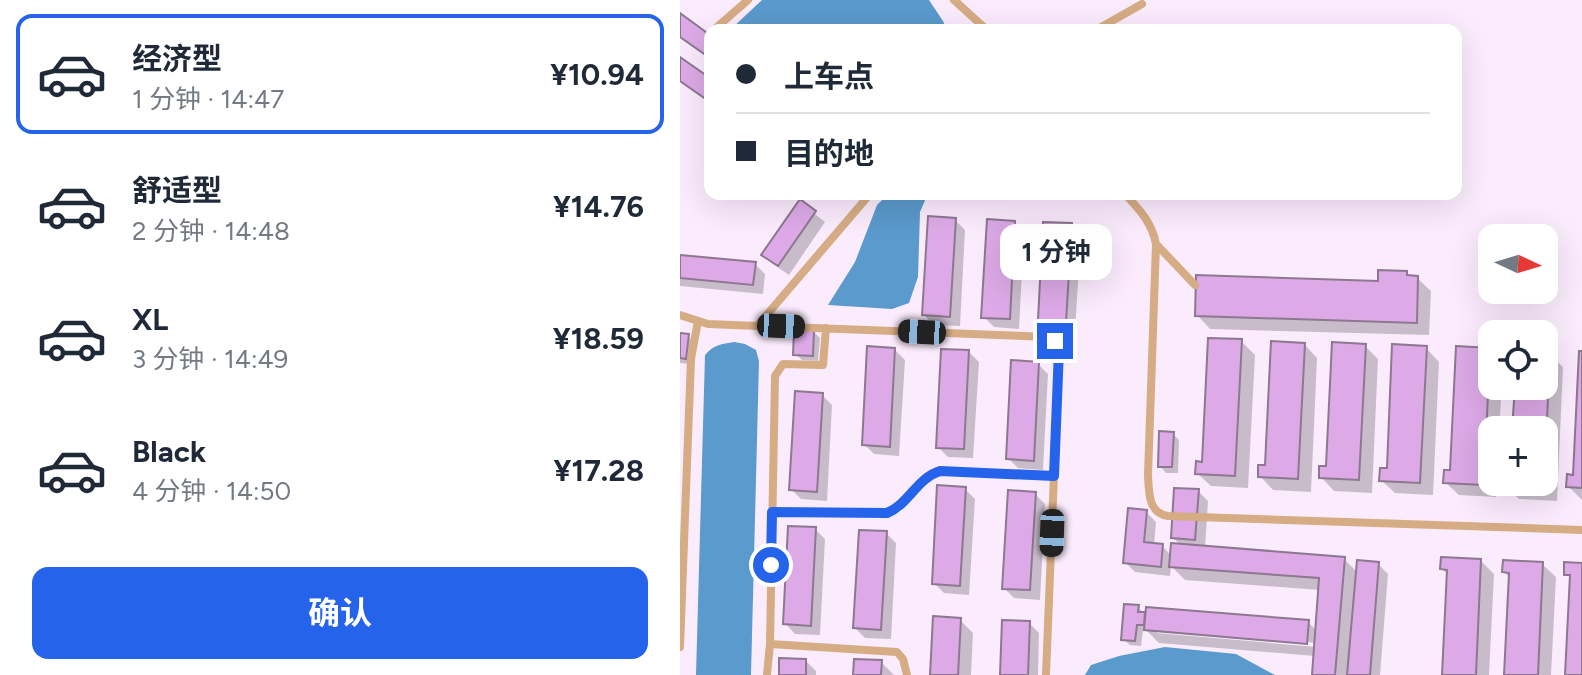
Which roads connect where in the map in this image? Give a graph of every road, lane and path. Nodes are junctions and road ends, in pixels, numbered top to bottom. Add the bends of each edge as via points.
1 (748, 0) edge
2 (954, 0) edge
3 (1142, 4) dead end
4 (720, 24) edge
5 (980, 24) edge
6 (1107, 24) edge
7 (865, 200) edge
8 (1130, 200) edge
9 (1156, 244) junction
10 (1195, 285) dead end
11 (680, 315) edge
12 (698, 321) junction
13 (758, 325) junction
14 (826, 328) junction
15 (683, 463) edge
16 (1054, 476) junction
17 (772, 512) junction
18 (1582, 530) edge
19 (770, 644) junction
20 (680, 647) edge
21 (767, 675) edge
22 (907, 675) edge
23 (1046, 675) edge

1 - 4 lane
2 - 5 lane
3 - 6 lane
7 - 13 lane
8 - 9 lane via 1148,220
9 - 10 lane
9 - 18 lane via 1148,475 1149,498 1159,514
11 - 12 lane
12 - 13 lane
12 - 15 lane
13 - 14 lane
14 - 16 lane via 1050,337 1059,349
14 - 17 lane via 823,365 783,364 775,376
15 - 20 lane
16 - 17 lane via 940,471 928,475 887,513
16 - 23 lane
17 - 19 lane
19 - 21 lane
19 - 22 lane via 897,652

